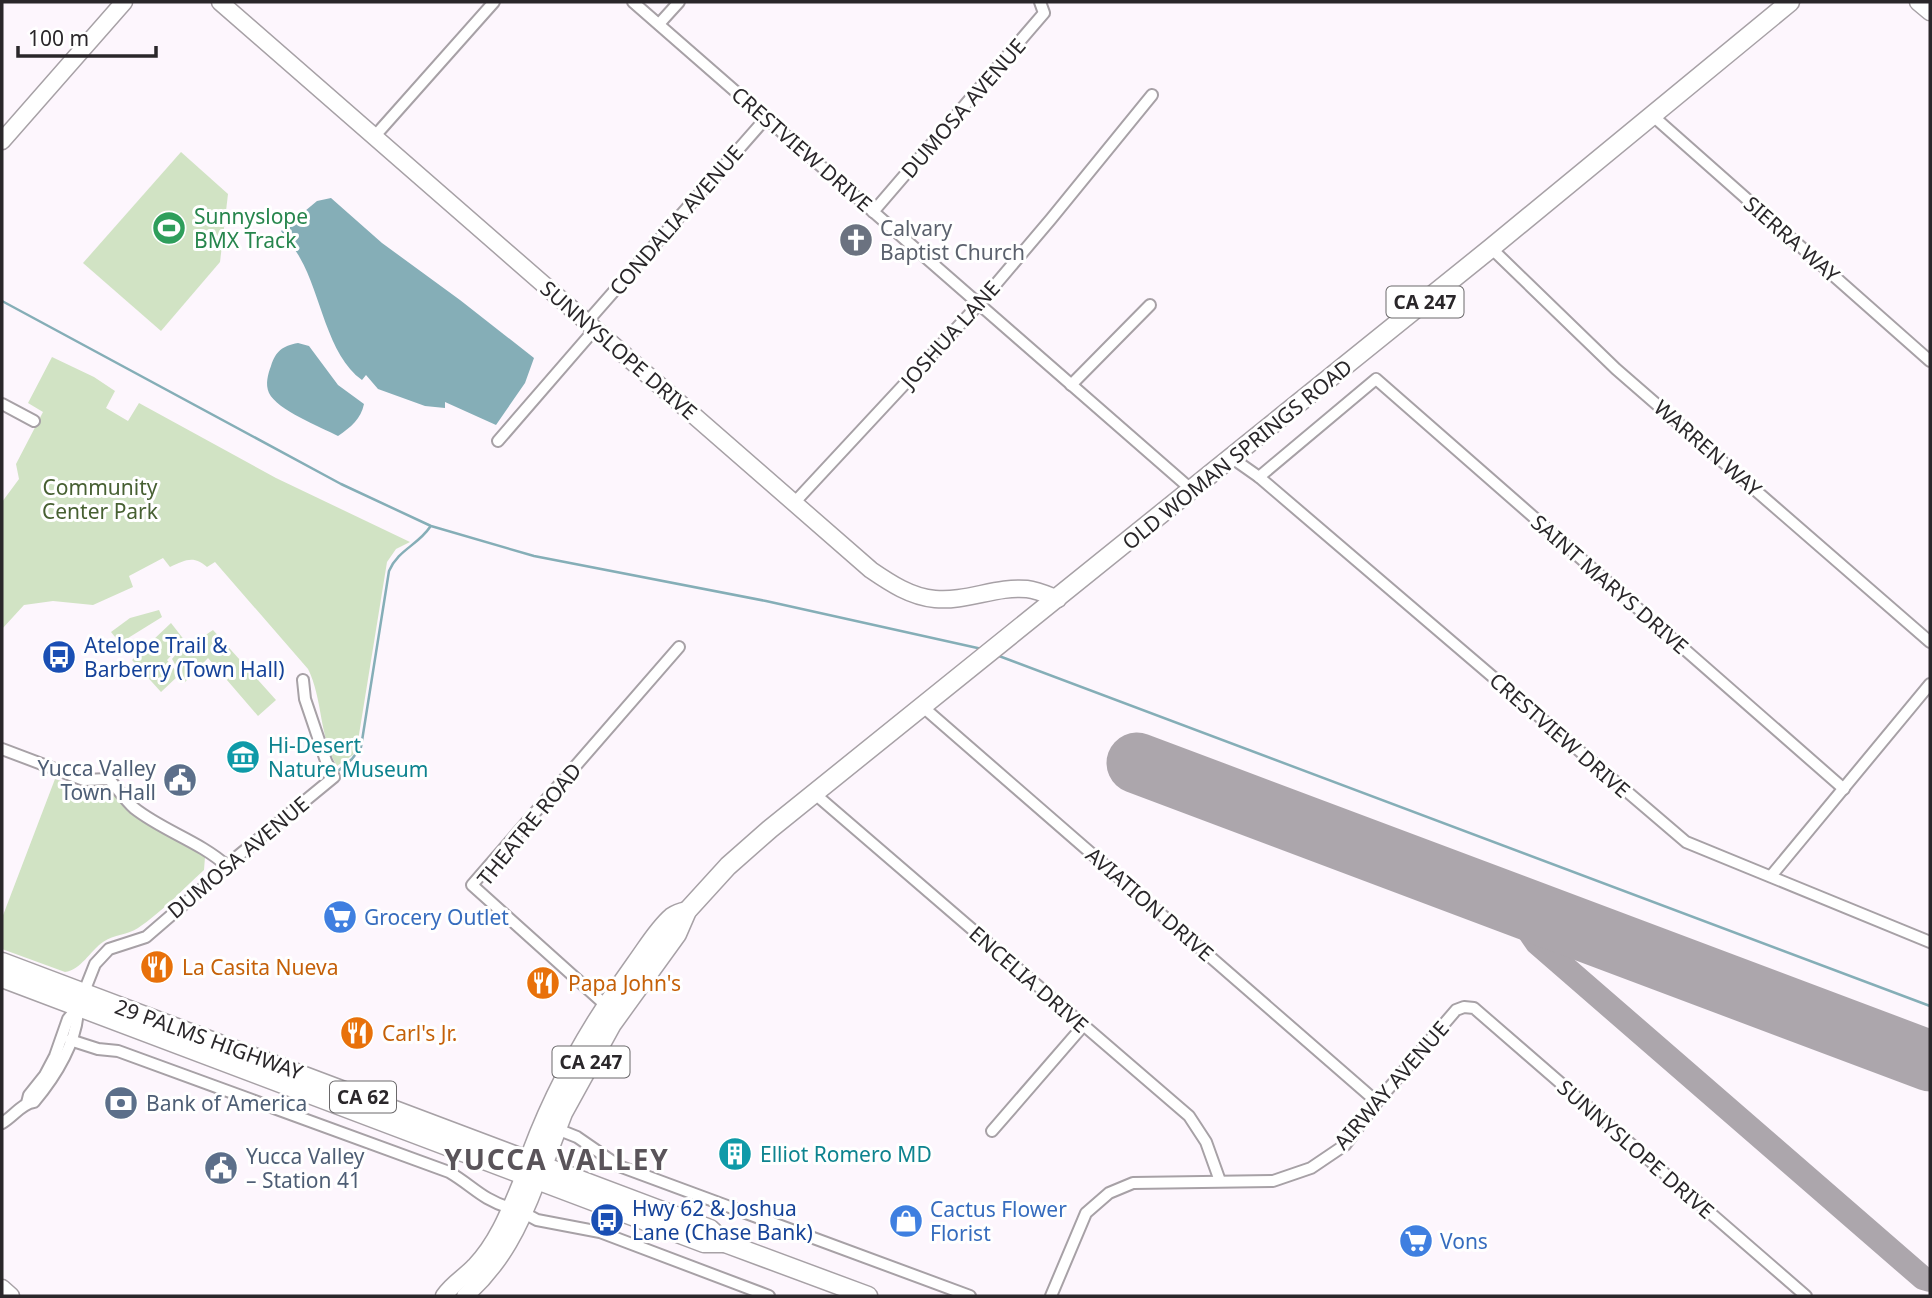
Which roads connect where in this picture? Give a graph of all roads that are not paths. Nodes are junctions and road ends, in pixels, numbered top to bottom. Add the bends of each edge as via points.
1 (124, 2) edge
2 (220, 2) edge
3 (494, 2) edge
4 (633, 2) edge
5 (679, 2) edge
6 (1040, 2) edge
7 (1790, 2) edge
8 (1917, 2) edge
9 (1930, 12) edge
10 (659, 24) junction
11 (1152, 95) dead end
12 (1653, 116) junction
13 (766, 118) junction
14 (374, 136) junction
15 (2, 141) edge
16 (873, 212) junction
17 (1491, 248) junction
18 (979, 304) junction
19 (1150, 305) dead end
20 (591, 326) junction
21 (1930, 361) edge
22 (1071, 384) junction
23 (2, 405) edge
24 (34, 421) dead end
25 (498, 441) dead end
26 (1232, 458) junction
27 (1259, 477) junction
28 (1192, 490) junction
29 (794, 503) junction
30 (1058, 599) junction
31 (1930, 642) edge
32 (679, 648) dead end
33 (303, 680) dead end
34 (1930, 684) edge
35 (923, 706) junction
36 (2, 749) edge
37 (1844, 789) junction
38 (815, 793) junction
39 (227, 866) junction
40 (1771, 876) junction
41 (1930, 942) edge
42 (2, 962) edge
43 (2, 978) edge
44 (80, 1000) junction
45 (1464, 1007) joint
46 (612, 1010) junction
47 (1083, 1026) junction
48 (70, 1040) junction
49 (27, 1102) junction
50 (1377, 1102) junction
51 (2, 1123) edge
52 (557, 1129) junction
53 (992, 1131) dead end
54 (533, 1170) junction
55 (1220, 1181) junction
56 (517, 1211) junction
57 (2, 1288) edge
58 (12, 1296) edge
59 (444, 1296) edge
60 (465, 1296) edge
61 (769, 1296) edge
62 (868, 1296) edge
63 (970, 1296) edge
64 (1051, 1296) edge
65 (1806, 1296) edge

1 - 15 street
2 - 14 street, SUNNYSLOPE DRIVE
3 - 14 street
4 - 10 street, CRESTVIEW DRIVE
5 - 10 street
6 - 16 street, DUMOSA AVENUE via 1044,13
7 - 12 main road, OLD WOMAN SPRINGS ROAD / CA 247
8 - 9 street
10 - 13 street, CRESTVIEW DRIVE
11 - 18 street, JOSHUA LANE
12 - 17 main road, OLD WOMAN SPRINGS ROAD / CA 247
12 - 21 street, SIERRA WAY
13 - 16 street, CRESTVIEW DRIVE
13 - 20 street, CONDALIA AVENUE
14 - 20 street, SUNNYSLOPE DRIVE
16 - 18 street, CRESTVIEW DRIVE
17 - 26 main road, OLD WOMAN SPRINGS ROAD / CA 247
17 - 31 street, WARREN WAY via 1616,369
18 - 22 street, CRESTVIEW DRIVE
18 - 29 street, JOSHUA LANE
19 - 22 street
20 - 25 street, CONDALIA AVENUE
20 - 29 street, SUNNYSLOPE DRIVE
22 - 28 street, CRESTVIEW DRIVE
23 - 24 street
26 - 27 street, CRESTVIEW DRIVE
26 - 28 main road, OLD WOMAN SPRINGS ROAD / CA 247
27 - 37 street, SAINT MARYS DRIVE via 1376,379
27 - 40 street, CRESTVIEW DRIVE via 1686,842
28 - 30 main road, OLD WOMAN SPRINGS ROAD / CA 247
29 - 30 street, SUNNYSLOPE DRIVE via 871,570 916,595 960,600 1026,589
30 - 35 main road, OLD WOMAN SPRINGS ROAD / CA 247
32 - 46 street, THEATRE ROAD via 472,886
33 - 39 street, DUMOSA AVENUE via 305,699 334,776
34 - 37 street
35 - 38 main road, OLD WOMAN SPRINGS ROAD / CA 247
35 - 50 street, AVIATION DRIVE
36 - 39 street via 84,780 109,779 133,807
37 - 40 street
38 - 46 main road, OLD WOMAN SPRINGS ROAD / CA 247 via 728,866 687,911 674,915 653,939
38 - 47 street, ENCELIA DRIVE
39 - 44 street, DUMOSA AVENUE via 146,937 110,949 95,964
40 - 41 street, CRESTVIEW DRIVE
42 - 44 main road, 29 PALMS HIGHWAY / CA 62
43 - 44 main road, 29 PALMS HIGHWAY / CA 62
44 - 48 street, DUMOSA AVENUE via 78,1023
44 - 49 street, DUMOSA AVENUE via 45,1075
44 - 54 main road, 29 PALMS HIGHWAY / CA 62
45 - 50 street, AIRWAY AVENUE via 1455,1010
45 - 65 street, SUNNYSLOPE DRIVE via 1474,1008
46 - 52 main road, OLD WOMAN SPRINGS ROAD / CA 247
46 - 54 main road, OLD WOMAN SPRINGS ROAD / CA 247 via 575,1058
47 - 53 street
47 - 55 street, ENCELIA DRIVE via 1189,1116 1206,1142
48 - 49 street, DUMOSA AVENUE via 44,1090
48 - 56 street via 118,1051 449,1172 480,1196
49 - 51 street, DUMOSA AVENUE
50 - 55 street, AIRWAY AVENUE via 1345,1145 1311,1167 1273,1181
52 - 54 main road, OLD WOMAN SPRINGS ROAD / CA 247
52 - 63 street via 620,1166
54 - 56 street
54 - 62 main road, 29 PALMS HIGHWAY / CA 62 via 710,1228 725,1243
55 - 64 street, AIRWAY AVENUE via 1133,1183 1109,1193 1086,1213
56 - 59 street via 474,1267
56 - 60 street via 512,1240 488,1276
56 - 61 street via 537,1220 600,1232
57 - 58 street

